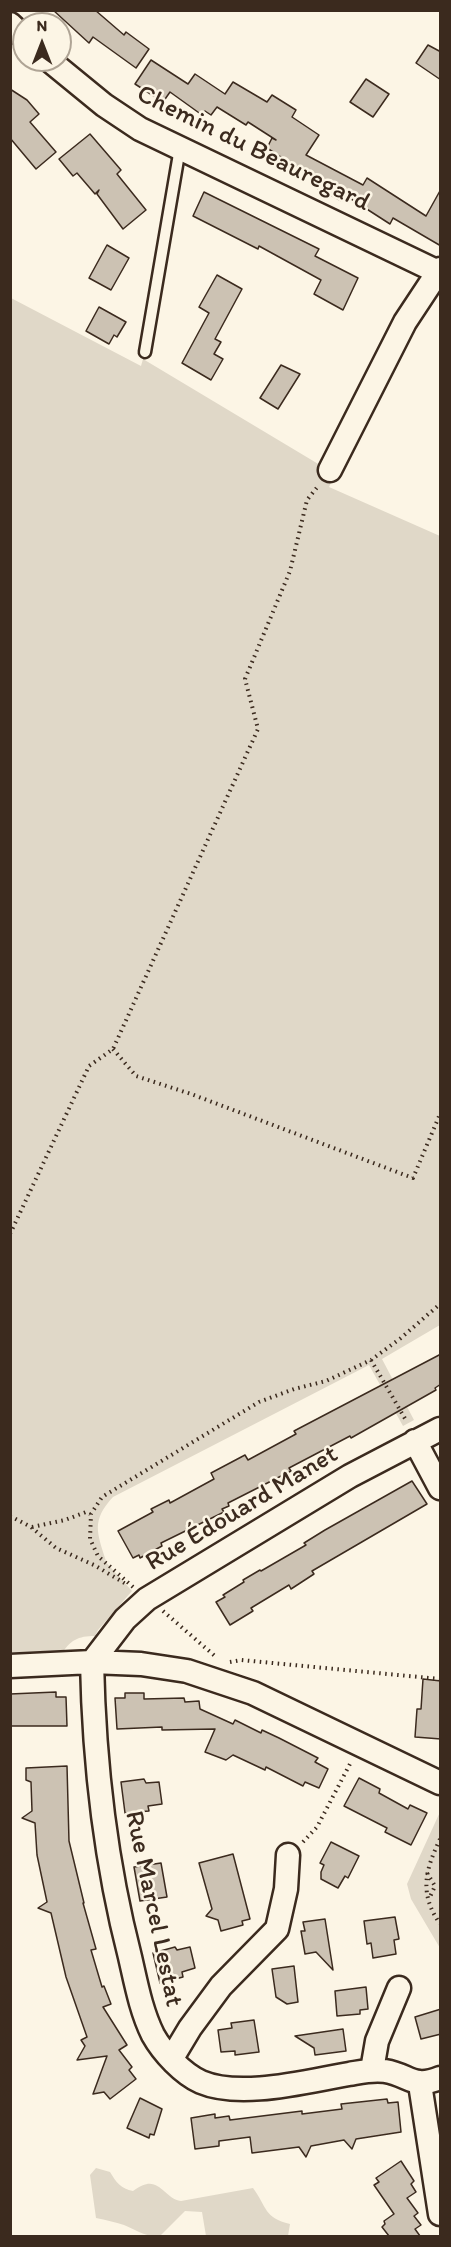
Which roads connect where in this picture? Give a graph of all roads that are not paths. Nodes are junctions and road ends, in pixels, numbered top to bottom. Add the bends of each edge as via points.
1 (64, 72) edge
2 (180, 148) junction
3 (440, 271) edge
4 (144, 352) dead end
5 (330, 470) road end
6 (441, 1429) edge
7 (415, 1441) junction
8 (441, 1488) edge
9 (92, 1662) junction
10 (10, 1666) edge
11 (441, 1784) edge
12 (288, 1855) road end
13 (399, 1988) dead end
14 (172, 2058) junction
15 (372, 2070) junction
16 (430, 2081) edge
17 (441, 2214) edge

1 - 2 street, Chemin du Beauregard via 140,129
2 - 3 street, Chemin du Beauregard
2 - 4 lane
3 - 5 street via 405,322
6 - 7 street, Rue Édouard Manet
7 - 8 street
7 - 9 street, Rue Édouard Manet via 141,1594
9 - 10 street
9 - 11 street via 162,1666 222,1681
9 - 14 street, Rue Marcel Lestat via 100,1797 116,1899 144,2010 154,2036
12 - 14 street via 286,1889 277,1929 221,1986
13 - 15 street via 377,2041
14 - 15 street, Rue Marcel Lestat via 193,2078 235,2089
15 - 16 street, Rue Marcel Lestat
16 - 17 street

